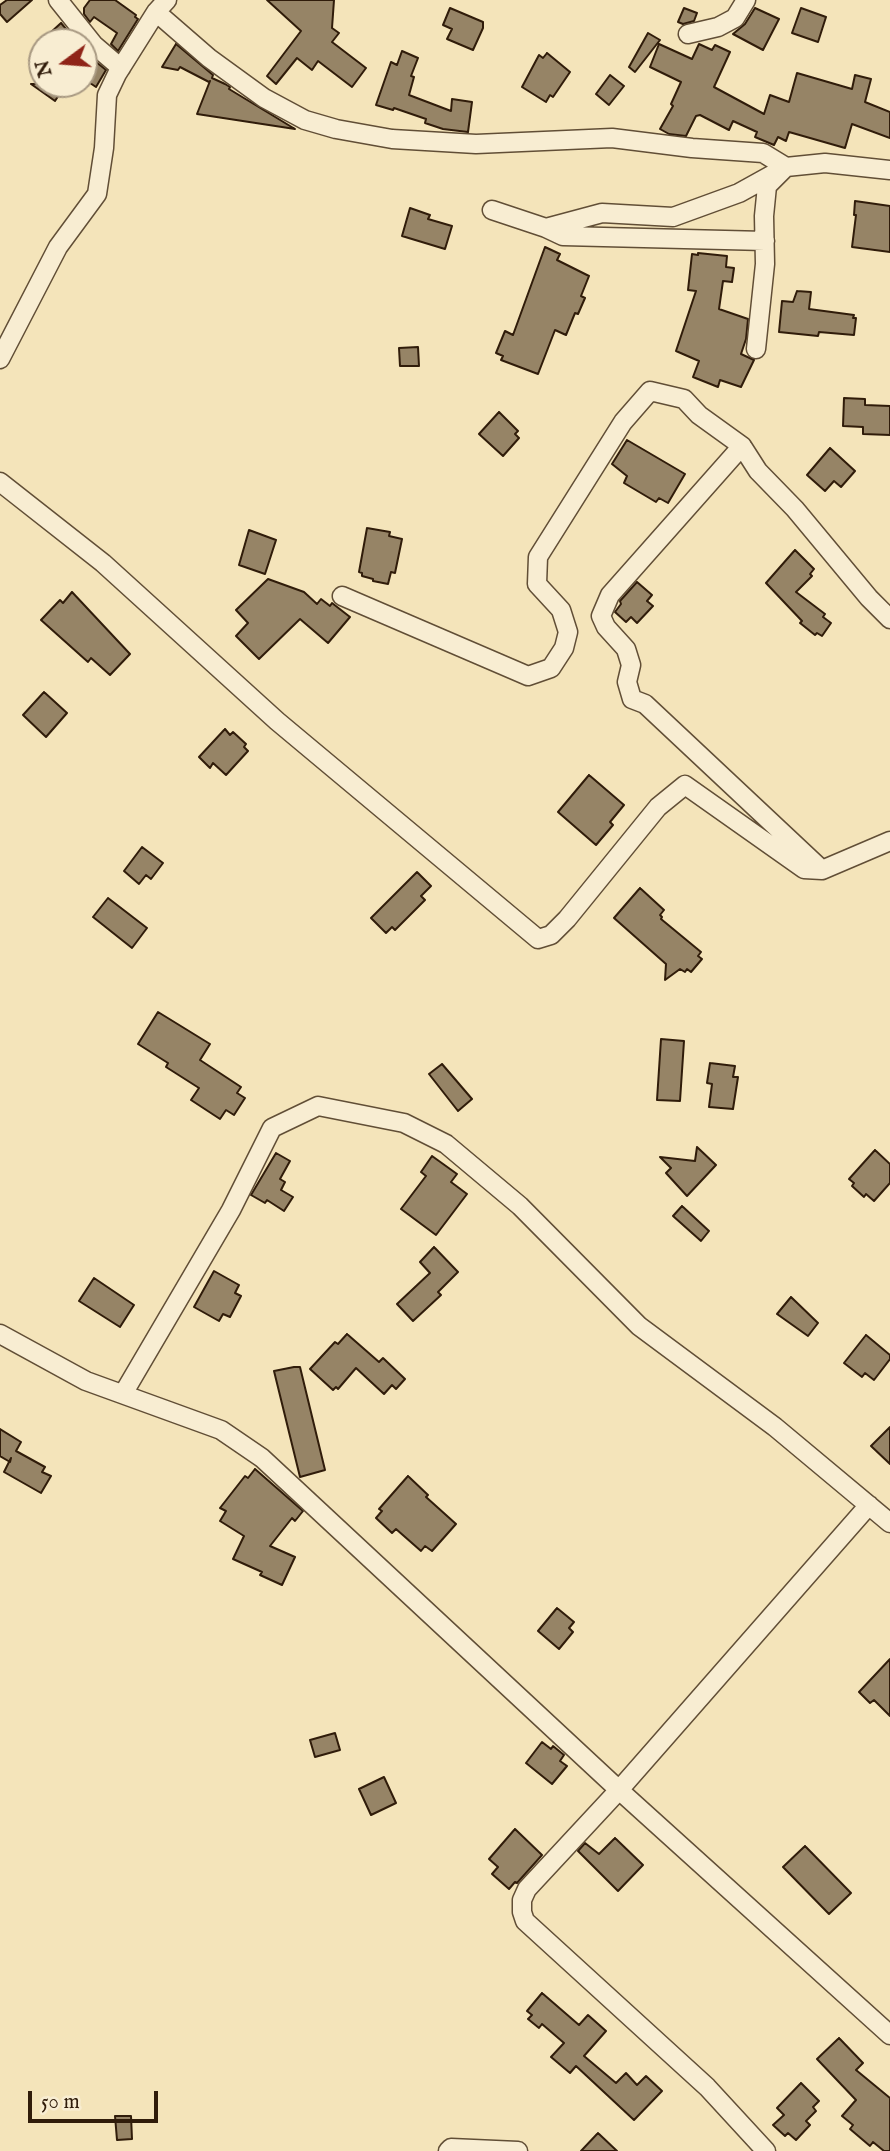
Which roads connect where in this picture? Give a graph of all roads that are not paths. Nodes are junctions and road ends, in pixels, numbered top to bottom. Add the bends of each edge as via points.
1 (58, 0) edge
2 (746, 0) edge
3 (162, 6) edge
4 (688, 34) dead end
5 (121, 68) junction
6 (786, 167) junction
7 (890, 170) edge
8 (492, 210) dead end
9 (546, 228) junction
10 (765, 241) junction
11 (756, 349) dead end
12 (0, 359) edge
13 (742, 446) junction
14 (0, 482) edge
15 (342, 596) dead end
16 (890, 619) edge
17 (890, 841) edge
18 (822, 870) junction
19 (0, 1334) edge
20 (123, 1394) junction
21 (869, 1505) junction
22 (890, 1523) edge
23 (619, 1790) junction
24 (890, 2035) edge
25 (448, 2151) edge
26 (518, 2151) edge
27 (766, 2151) edge

1 - 5 street via 94,45
2 - 4 street via 735,18
3 - 5 street
3 - 6 street via 209,58 264,98 304,120 336,129 393,139 476,144 612,138 763,153
5 - 12 street via 107,95 97,194 58,247
6 - 7 street via 825,163
6 - 9 street via 739,193 673,217 602,213
6 - 10 street via 767,186
8 - 9 street
9 - 10 street via 563,236
10 - 11 street
13 - 15 street via 684,399 650,391 623,422 538,557 537,583 561,610 568,632 551,668 528,676
13 - 16 street via 758,471
13 - 18 street via 610,595 601,616 626,649 632,699 645,704
14 - 18 street via 103,563 277,721 538,939 559,927 658,807 685,785 804,869
17 - 18 street
19 - 20 street via 86,1381
20 - 21 street via 232,1210 272,1128 318,1106 404,1123 446,1144 520,1206 639,1326 775,1427
20 - 23 street via 220,1430 262,1458
21 - 22 street
21 - 23 street
23 - 24 street
23 - 27 street via 527,1889 522,1900 525,1921 707,2087
25 - 26 street

